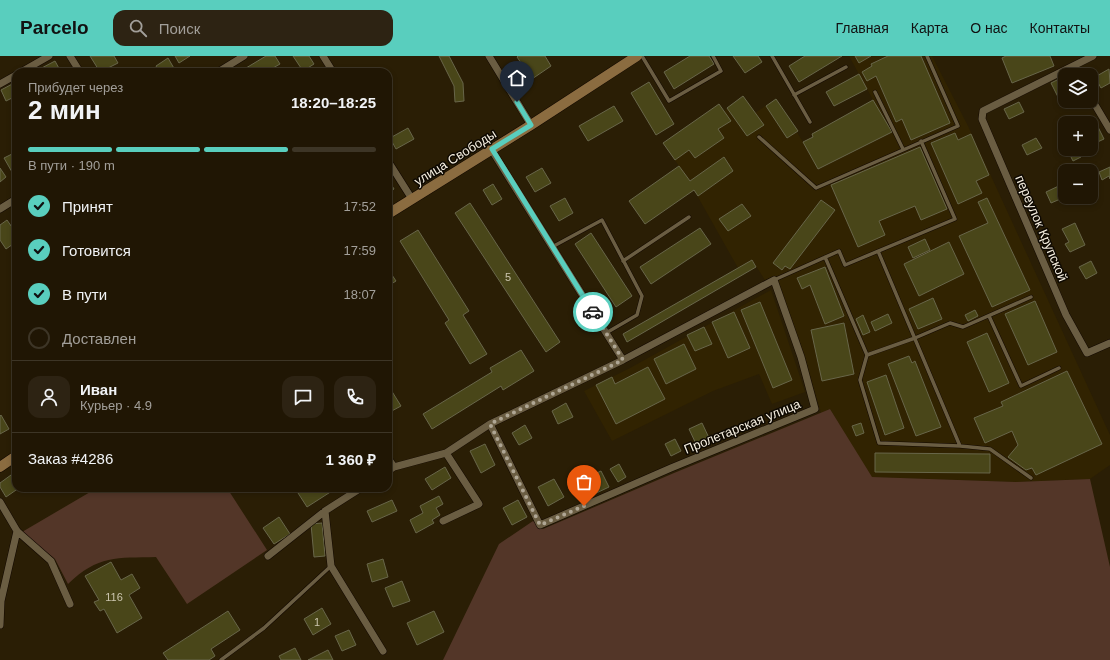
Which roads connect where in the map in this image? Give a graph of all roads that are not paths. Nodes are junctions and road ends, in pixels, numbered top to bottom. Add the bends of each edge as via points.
1 (49, 56) edge
2 (70, 56) edge
3 (244, 56) edge
4 (322, 56) edge
5 (489, 56) edge
6 (637, 56) edge
7 (642, 56) edge
8 (713, 56) edge
9 (772, 56) edge
10 (927, 56) edge
11 (1093, 56) edge
12 (846, 67) dead end
13 (1072, 67) joint
14 (28, 68) edge
15 (78, 68) edge
16 (224, 68) edge
17 (330, 68) edge
18 (12, 77) edge
19 (0, 84) edge
20 (875, 92) dead end
21 (794, 95) junction
22 (1097, 108) edge
23 (810, 122) dead end
24 (531, 125) junction
25 (1110, 130) edge
26 (759, 137) dead end
27 (921, 141) junction
28 (492, 149) junction
29 (903, 149) junction
30 (392, 166) edge
31 (412, 199) junction
32 (12, 202) edge
33 (0, 209) edge
34 (392, 212) edge
35 (689, 217) dead end
36 (552, 247) junction
37 (878, 251) junction
38 (825, 257) junction
39 (623, 261) junction
40 (774, 280) junction
41 (1031, 297) dead end
42 (989, 316) junction
43 (606, 333) junction
44 (915, 338) junction
45 (1110, 343) edge
46 (867, 355) junction
47 (623, 360) junction
48 (1059, 368) dead end
49 (490, 424) junction
50 (960, 446) junction
51 (446, 454) junction
52 (12, 459) edge
53 (0, 467) edge
54 (392, 469) edge
55 (1031, 478) dead end
56 (354, 492) edge
57 (0, 502) edge
58 (325, 510) junction
59 (443, 521) dead end
60 (17, 531) junction
61 (268, 556) dead end
62 (331, 566) junction
63 (70, 604) dead end
64 (0, 625) edge
65 (383, 651) dead end
66 (221, 660) edge

1 - 14 street
2 - 15 street
3 - 16 street
4 - 17 street
5 - 24 street
6 - 24 main road, улица Свободы
7 - 8 lane via 669,101 721,70
9 - 21 lane
10 - 27 lane via 958,126
11 - 13 street
12 - 21 lane
13 - 45 street, переулок Крупской via 983,111 982,119 1066,315 1086,352
18 - 19 street
20 - 29 lane
21 - 23 lane
22 - 25 street
24 - 28 main road, улица Свободы
26 - 29 lane via 816,188
27 - 29 lane
27 - 37 lane via 956,219
28 - 31 main road, улица Свободы
28 - 36 street
30 - 31 street
31 - 34 main road, улица Свободы
32 - 33 street
35 - 39 lane
36 - 39 lane via 602,220
36 - 43 street
37 - 38 lane via 845,265 839,251
37 - 44 lane
38 - 40 lane
38 - 46 lane
39 - 43 lane via 642,296 637,315
40 - 47 street
40 - 49 street, Пролетарская улица via 802,357 816,409 540,525
41 - 42 lane
42 - 44 lane via 963,327 950,323
42 - 48 lane via 1021,386
43 - 47 street
44 - 46 lane
44 - 50 lane
46 - 50 lane via 860,380 879,443
47 - 49 street
49 - 51 street
50 - 55 lane via 990,448
51 - 54 street
51 - 59 street via 479,504
52 - 53 main road
56 - 58 street
57 - 60 street
58 - 61 street
58 - 62 street
60 - 63 street via 51,560
60 - 64 street via 1,601
62 - 65 street
62 - 66 lane via 264,628

